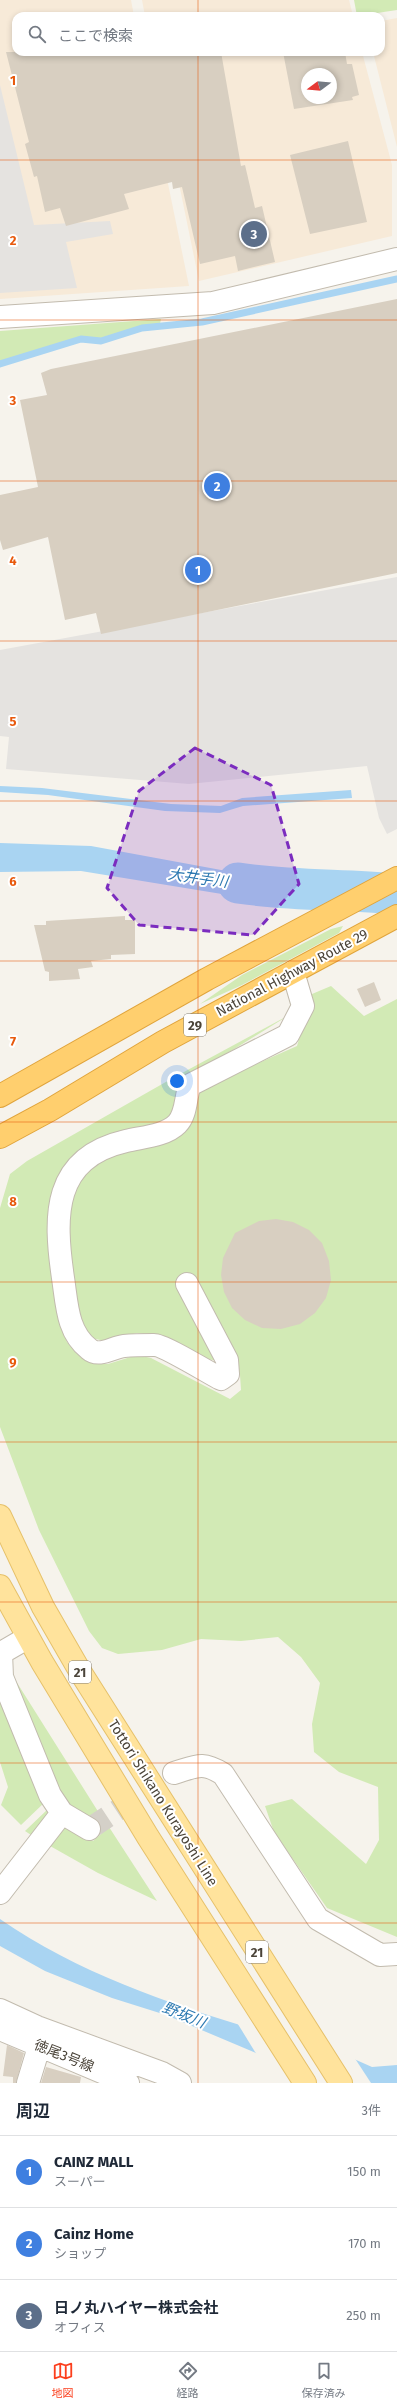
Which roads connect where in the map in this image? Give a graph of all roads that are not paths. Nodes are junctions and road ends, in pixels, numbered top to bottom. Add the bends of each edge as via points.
1 (397, 259) edge
2 (0, 317) edge
3 (397, 878) edge
4 (394, 918) edge
5 (293, 972) junction
6 (24, 1083) junction
7 (0, 1086) edge
8 (0, 1096) edge
9 (0, 1137) edge
10 (187, 1284) dead end
11 (0, 1516) edge
12 (0, 1586) edge
13 (28, 1638) junction
14 (174, 1773) tunnel mouth
15 (62, 1813) junction
16 (90, 1829) dead end
17 (0, 1893) edge
18 (397, 1954) edge
19 (0, 2010) edge
20 (0, 2029) edge
21 (39, 2047) junction
22 (28, 2083) edge
23 (128, 2083) edge
24 (180, 2083) edge
25 (306, 2083) edge
26 (341, 2083) edge

1 - 2 street via 213,303
3 - 6 highway, 29
4 - 5 highway, National Highway Route 29 / 29
5 - 9 highway, National Highway Route 29 / 29 via 163,1042
5 - 10 street via 303,1006 288,1036 190,1085 186,1095 185,1111 178,1124 167,1131 100,1148 70,1175 59,1210 57,1237 69,1319 76,1336 90,1351 104,1352 122,1346 156,1345 221,1379 228,1374 227,1360
6 - 7 main road
6 - 8 highway, 29
11 - 26 main road, Tottori Shikano Kurayoshi Line / 21 via 58,1634 174,1822
12 - 13 main road, Tottori Shikano Kurayoshi Line / 21
13 - 15 street via 1,1653 2,1677 50,1795
13 - 25 main road, Tottori Shikano Kurayoshi Line / 21 via 148,1837
14 - 18 street via 209,1765 223,1774 318,1919 380,1955
15 - 16 street
15 - 17 street
19 - 24 street via 37,2027 162,2073
20 - 21 street, 徳尾3号線
21 - 22 street
21 - 23 street, 徳尾3号線

